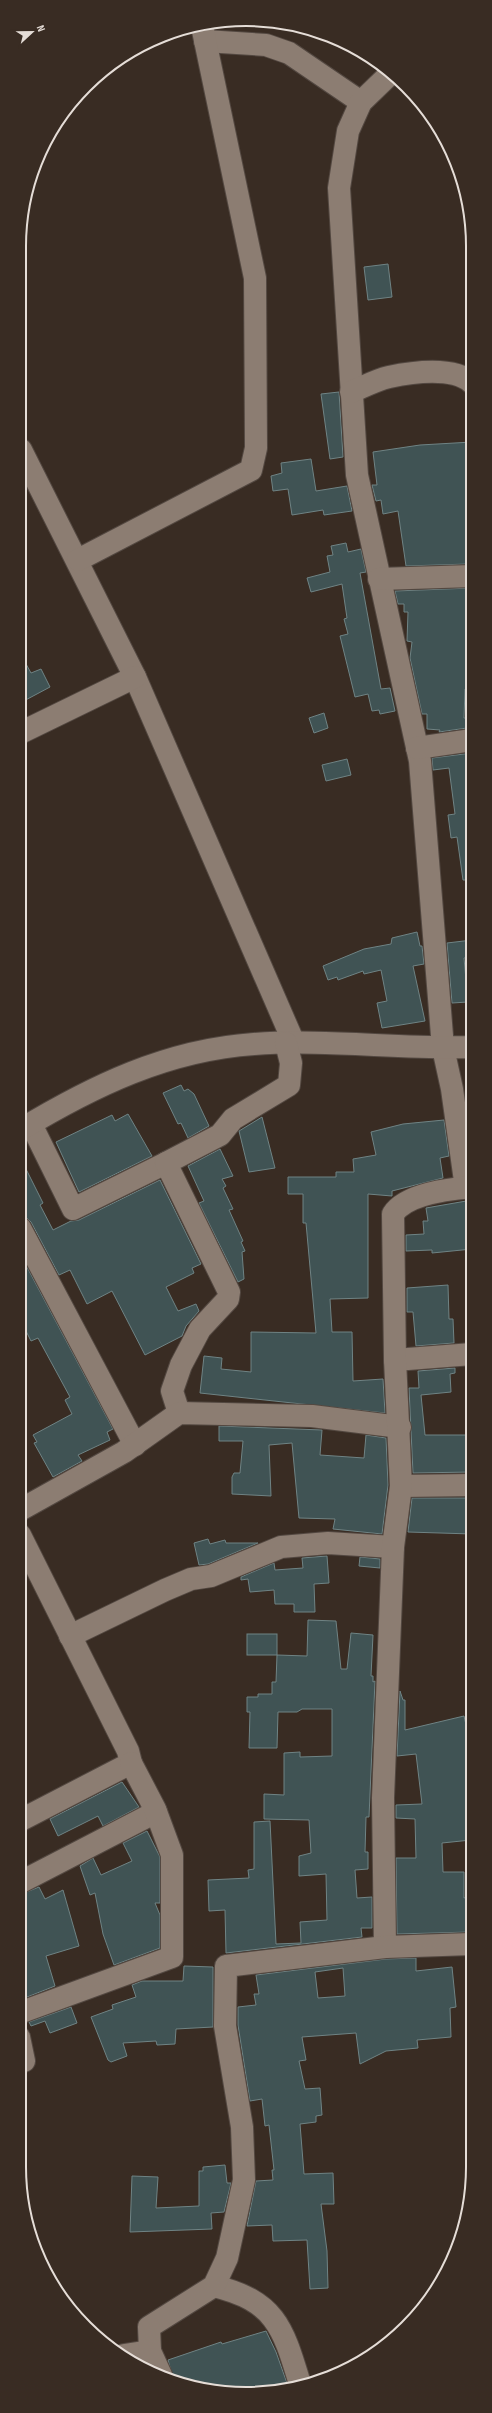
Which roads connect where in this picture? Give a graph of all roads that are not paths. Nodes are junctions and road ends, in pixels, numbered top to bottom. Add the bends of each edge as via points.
1 (203, 33) edge
2 (387, 77) edge
3 (361, 102) junction
4 (466, 377) edge
5 (351, 392) junction
6 (26, 460) edge
7 (78, 560) junction
8 (466, 576) edge
9 (379, 579) junction
10 (135, 677) junction
11 (26, 730) edge
12 (466, 741) edge
13 (417, 748) junction
14 (290, 1043) junction
15 (466, 1047) edge
16 (443, 1048) junction
17 (26, 1126) edge
18 (26, 1129) edge
19 (166, 1162) junction
20 (466, 1170) edge
21 (466, 1188) edge
22 (26, 1239) edge
23 (466, 1354) edge
24 (395, 1360) junction
25 (179, 1414) junction
26 (400, 1427) junction
27 (135, 1445) junction
28 (466, 1485) edge
29 (401, 1486) junction
30 (26, 1507) edge
31 (26, 1547) edge
32 (393, 1547) junction
33 (70, 1636) junction
34 (131, 1763) junction
35 (156, 1812) junction
36 (26, 1817) edge
37 (26, 1879) edge
38 (466, 1944) edge
39 (385, 1947) junction
40 (26, 2010) edge
41 (214, 2286) junction
42 (150, 2351) junction
43 (130, 2354) edge
44 (158, 2368) edge
45 (299, 2381) edge

1 - 3 street via 266,45 289,54
1 - 7 street via 255,278 256,448 251,470
2 - 3 street
3 - 5 street via 348,131 339,188
4 - 5 street via 453,374 403,375 387,378
5 - 9 street via 357,475
6 - 7 street
7 - 10 street
8 - 9 street
9 - 13 street
10 - 11 street
10 - 14 street
12 - 13 street
13 - 16 street
14 - 16 street
14 - 17 street via 222,1048 151,1065 80,1094
14 - 19 street via 289,1085 234,1120 220,1135
15 - 16 street
16 - 20 street
18 - 19 street via 73,1209
19 - 25 street via 229,1292 228,1299 200,1329 181,1365 172,1391
21 - 24 street via 418,1197 402,1203 393,1214
22 - 27 street
23 - 24 street
24 - 26 street
25 - 26 street via 312,1416
25 - 27 street
26 - 29 street
27 - 30 street
28 - 29 street
29 - 32 street
31 - 33 street
32 - 33 street via 328,1543 281,1547 211,1576 191,1579
32 - 39 street via 382,1798
33 - 34 street via 128,1751
34 - 35 street
34 - 36 street
35 - 37 street
35 - 40 street via 172,1855 172,1957
38 - 39 street
39 - 41 street via 226,1966 225,2026 242,2127 244,2180 227,2258
41 - 42 street via 149,2327
41 - 45 street via 234,2291 256,2301 272,2314 283,2333
42 - 43 street
42 - 44 street

